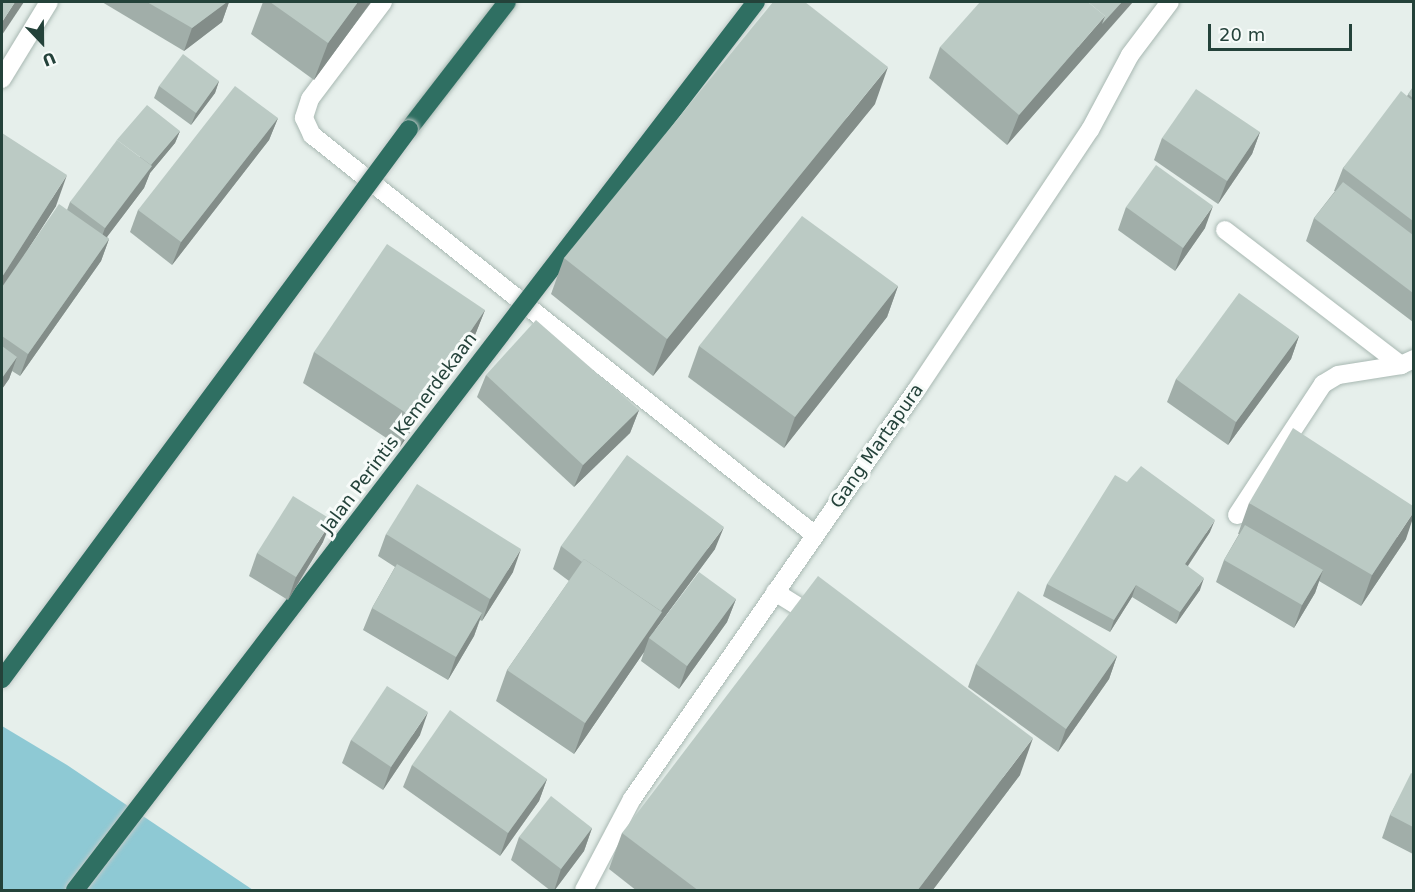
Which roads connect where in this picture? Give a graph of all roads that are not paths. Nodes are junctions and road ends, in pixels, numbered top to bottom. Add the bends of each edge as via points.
1 (49, 2) edge
2 (383, 2) edge
3 (507, 2) edge
4 (756, 2) edge
5 (1170, 2) edge
6 (2, 79) edge
7 (1225, 230) dead end
8 (1407, 362) edge
9 (1237, 515) dead end
10 (815, 535) junction
11 (775, 592) junction
12 (836, 630) edge
13 (2, 679) edge
14 (75, 891) edge
15 (584, 891) edge

1 - 6 street
2 - 10 street via 310,99 304,118 312,135
3 - 13 highway, bridge
4 - 14 highway, Jalan Perintis Kemerdekaan, bridge
5 - 10 street, Gang Martapura via 1130,55 1090,130
7 - 8 street
8 - 9 street via 1338,375 1323,384
10 - 11 street, Gang Martapura
11 - 12 street
11 - 15 street, Gang Martapura via 632,799

